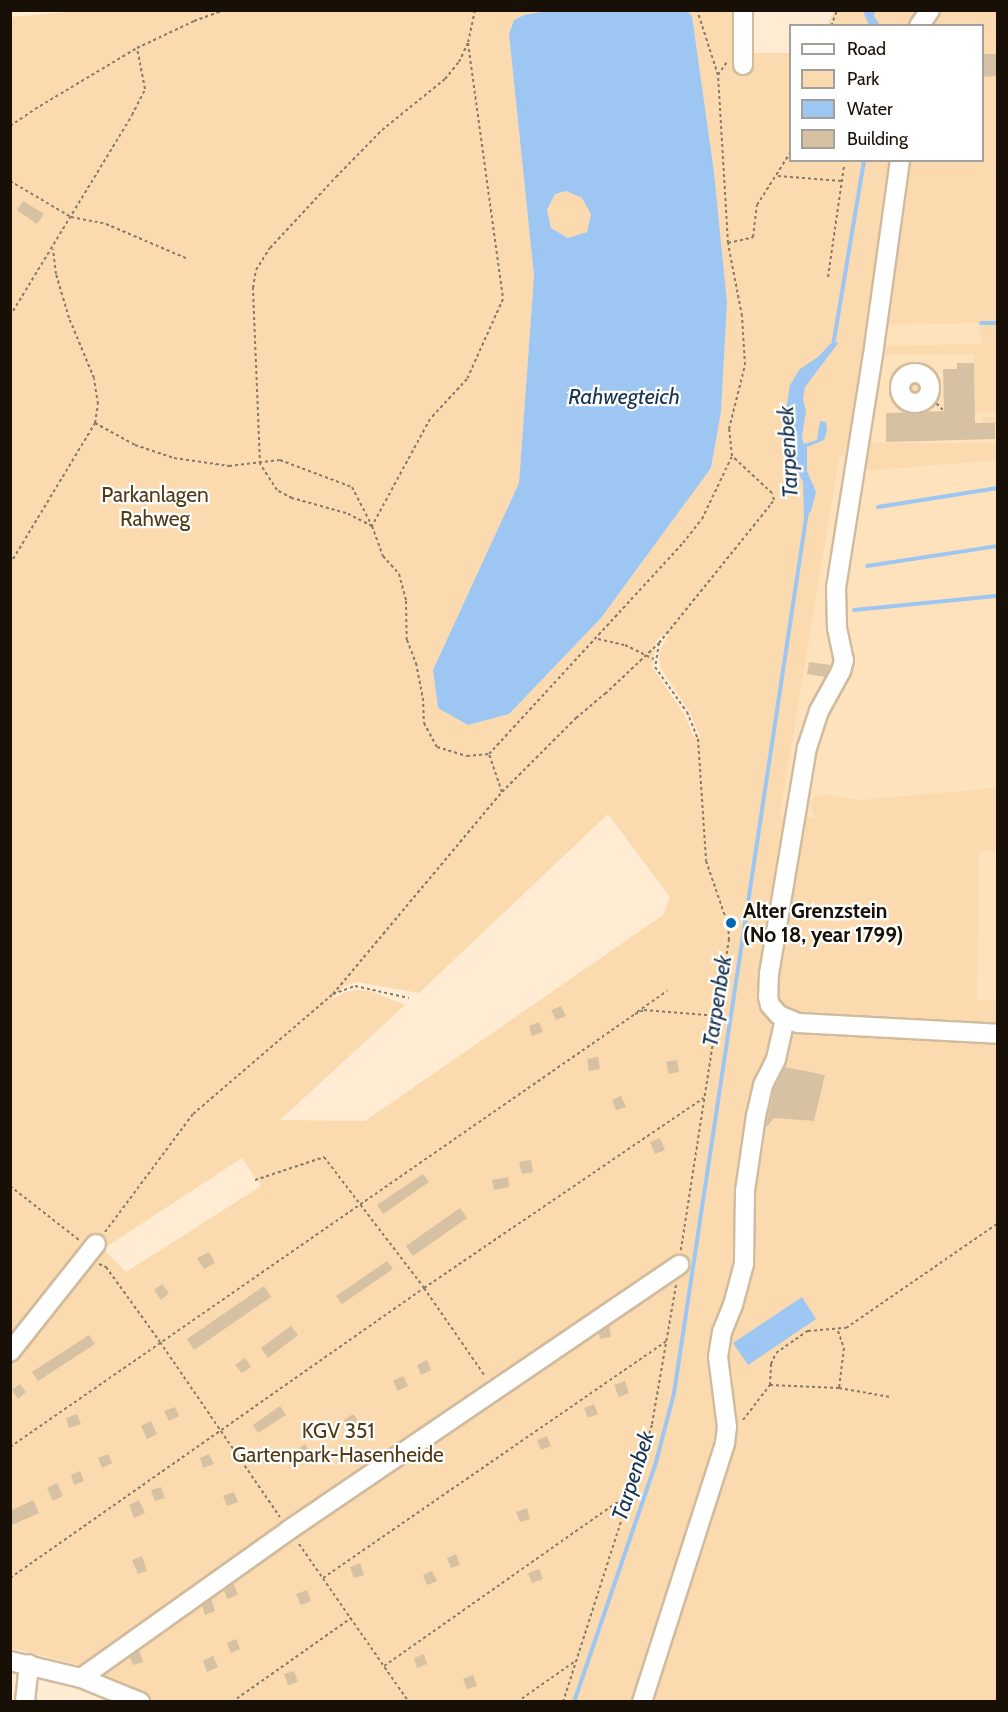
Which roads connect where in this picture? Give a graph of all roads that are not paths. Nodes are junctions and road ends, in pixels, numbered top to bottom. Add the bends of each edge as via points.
1 (743, 10) edge
2 (930, 10) edge
3 (920, 24) edge
4 (743, 65) dead end
5 (900, 162) edge
6 (871, 372) junction
7 (928, 395) road end
8 (785, 1019) junction
9 (998, 1034) edge
10 (91, 1251) road end
11 (679, 1265) road end
12 (10, 1352) edge
13 (10, 1661) edge
14 (29, 1664) junction
15 (81, 1678) junction
16 (24, 1701) edge
17 (140, 1701) edge
18 (642, 1701) edge

1 - 4 street
2 - 3 street
5 - 6 street
6 - 7 street via 901,381 900,394 908,402 918,403
6 - 8 street via 836,587 837,628 844,660 816,716 807,747 767,988 770,1005
8 - 9 street via 798,1023
8 - 18 street via 756,1116 745,1191 744,1264 718,1357 727,1427 718,1469
10 - 12 street
11 - 15 street via 289,1530
13 - 14 street
14 - 15 street
14 - 16 street
15 - 17 street

